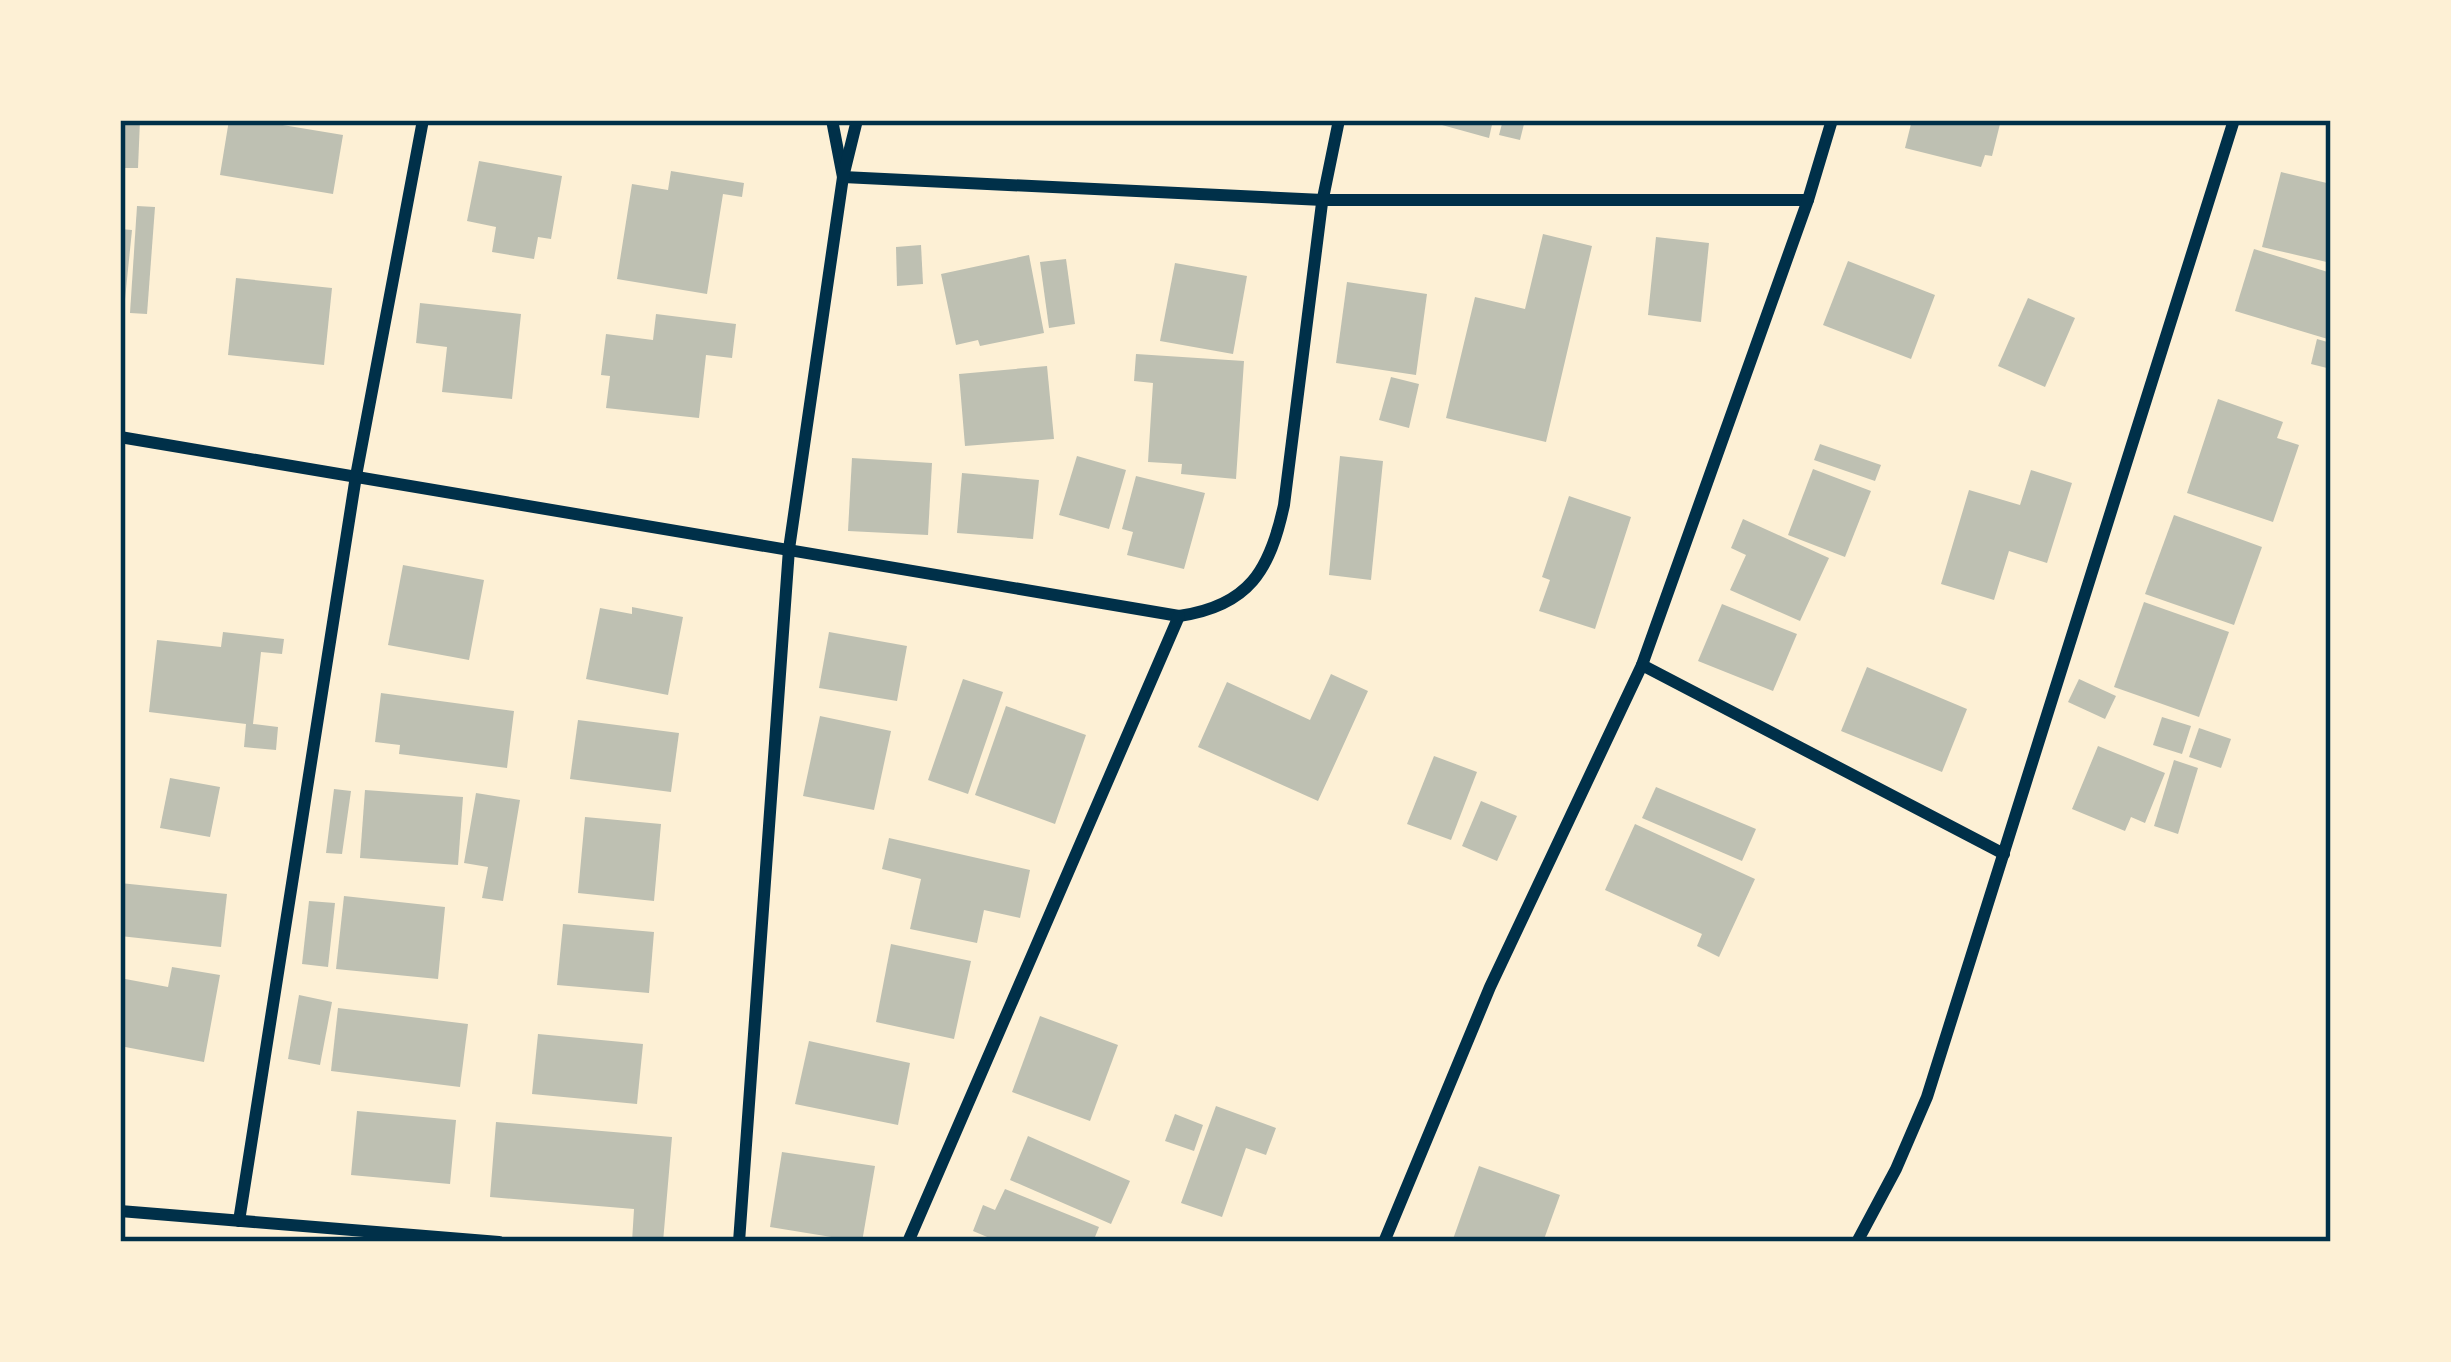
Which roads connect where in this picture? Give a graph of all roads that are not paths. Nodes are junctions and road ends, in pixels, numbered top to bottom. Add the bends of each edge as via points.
1 (423, 120) edge
2 (832, 120) edge
3 (857, 120) edge
4 (1340, 120) edge
5 (1832, 120) edge
6 (2234, 120) edge
7 (843, 177) junction
8 (1323, 200) junction
9 (1808, 200) junction
10 (120, 437) edge
11 (356, 476) junction
12 (789, 549) junction
13 (1179, 616) junction
14 (1642, 665) junction
15 (2004, 854) junction
16 (120, 1210) edge
17 (239, 1221) junction
18 (499, 1242) edge
19 (739, 1242) edge
20 (908, 1242) edge
21 (1384, 1242) edge
22 (1857, 1242) edge

1 - 11 street
2 - 7 street
3 - 7 street
4 - 8 street
5 - 9 street
6 - 15 street
7 - 8 street
7 - 12 street
8 - 9 street
8 - 13 street via 1276,542 1234,600
9 - 14 street
10 - 11 street
11 - 12 street
11 - 17 street
12 - 13 street
12 - 19 street
13 - 20 street
14 - 15 street
14 - 21 street via 1490,987
15 - 22 street via 1927,1097
16 - 17 street
17 - 18 street

